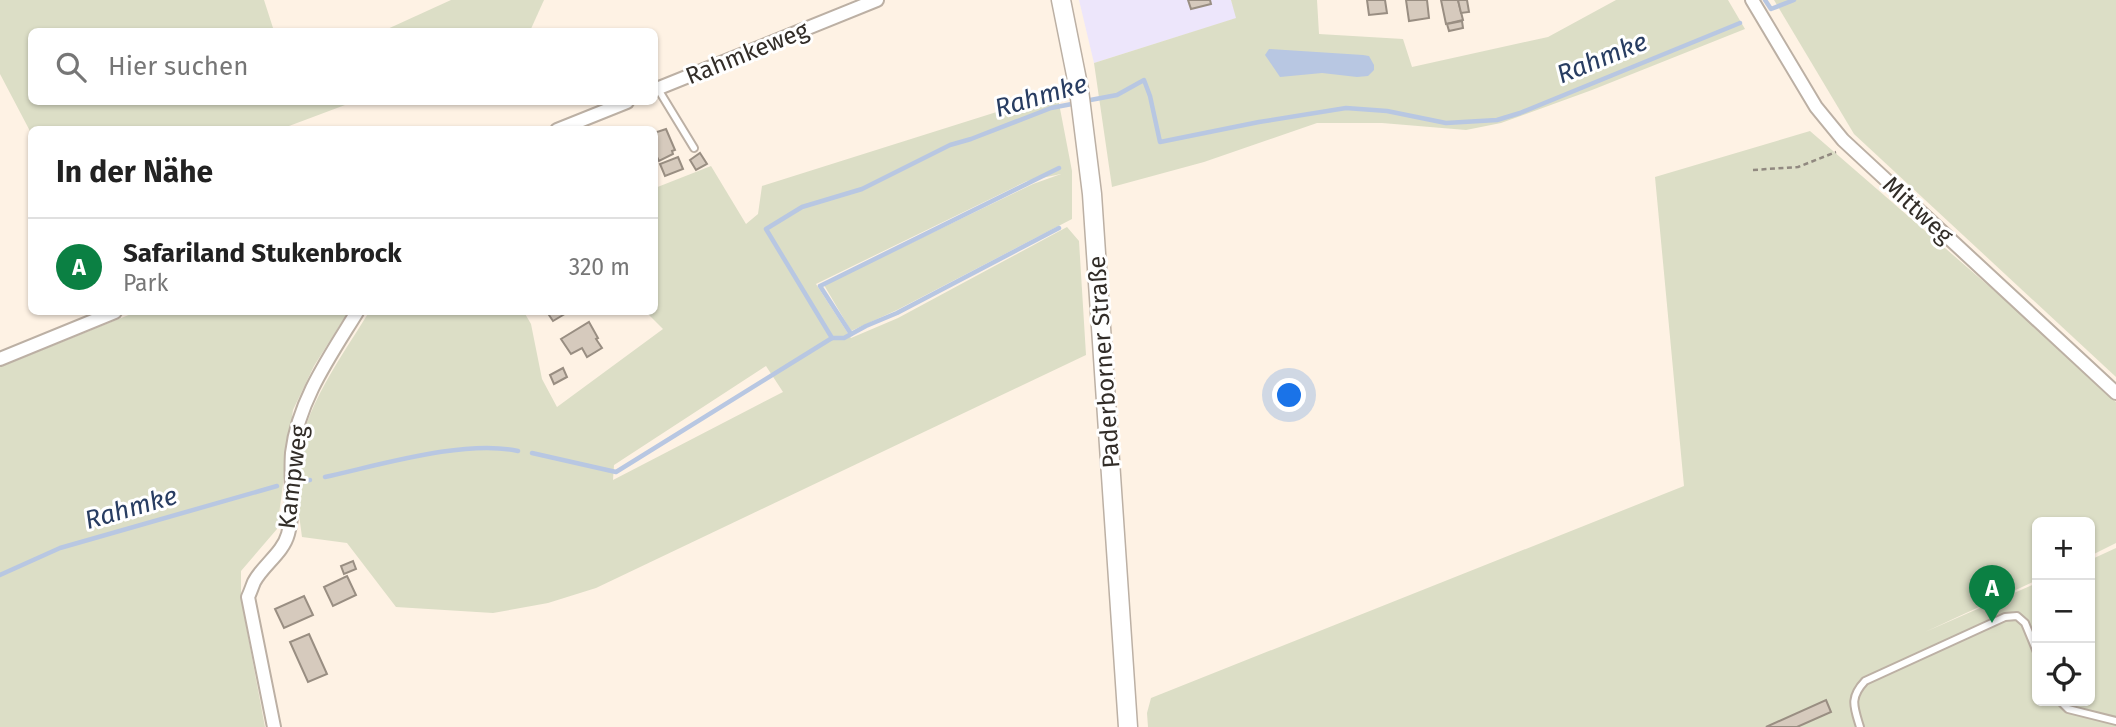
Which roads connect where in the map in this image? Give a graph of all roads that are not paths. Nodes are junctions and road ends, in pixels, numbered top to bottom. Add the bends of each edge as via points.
1 (877, 0) edge
2 (1061, 0) edge
3 (1752, 0) edge
4 (658, 89) edge
5 (658, 93) edge
6 (620, 105) edge
7 (567, 126) edge
8 (694, 148) dead end
9 (108, 315) edge
10 (355, 315) edge
11 (0, 359) edge
12 (2116, 393) edge
13 (2033, 643) edge
14 (2065, 706) edge
15 (2116, 721) edge
16 (274, 727) edge
17 (1128, 727) edge
18 (1860, 727) edge

1 - 4 street, Rahmkeweg
2 - 17 main road, Paderborner Straße via 1079,90 1092,194
3 - 12 street, Mittweg via 1816,107 1849,146
5 - 8 lane
6 - 7 street
9 - 11 street
10 - 16 street, Kampweg via 301,414 292,453 288,536 254,581 248,597
13 - 18 lane via 2025,623 2017,616 2005,617 1864,681 1853,702
14 - 15 lane

